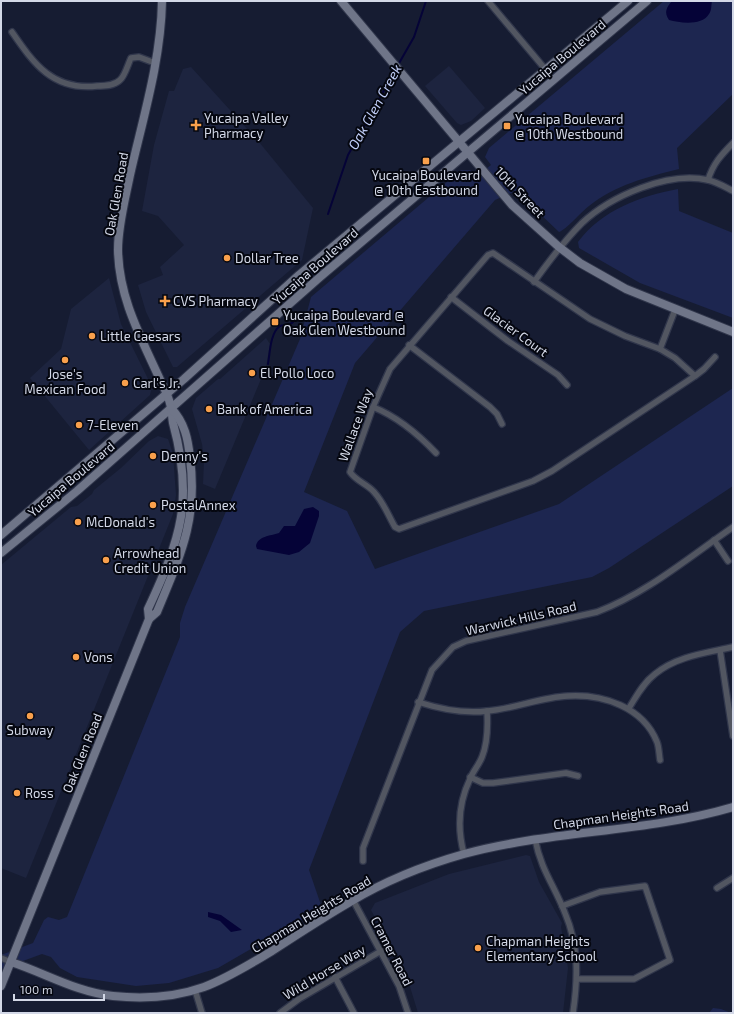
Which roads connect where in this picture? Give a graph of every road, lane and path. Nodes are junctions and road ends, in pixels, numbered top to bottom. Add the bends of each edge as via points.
1 (162, 1) edge
2 (341, 1) edge
3 (488, 1) edge
4 (628, 1) edge
5 (647, 1) edge
6 (12, 32) dead end
7 (155, 63) junction
8 (546, 70) junction
9 (459, 142) junction
10 (733, 143) edge
11 (467, 151) junction
12 (708, 180) junction
13 (733, 191) edge
14 (559, 247) junction
15 (534, 282) junction
16 (451, 297) junction
17 (675, 310) junction
18 (733, 332) edge
19 (409, 345) junction
20 (660, 349) junction
21 (715, 357) dead end
22 (695, 376) junction
23 (566, 385) dead end
24 (166, 394) junction
25 (372, 407) junction
26 (171, 408) junction
27 (502, 424) dead end
28 (436, 453) dead end
29 (733, 527) edge
30 (1, 534) edge
31 (714, 540) junction
32 (1, 553) edge
33 (728, 561) dead end
34 (733, 647) edge
35 (720, 650) junction
36 (418, 702) junction
37 (629, 708) junction
38 (487, 711) junction
39 (733, 736) edge
40 (660, 760) dead end
41 (578, 776) dead end
42 (470, 777) junction
43 (733, 807) edge
44 (534, 839) junction
45 (464, 854) junction
46 (363, 861) dead end
47 (733, 878) edge
48 (717, 888) dead end
49 (353, 900) junction
50 (562, 906) junction
51 (381, 951) junction
52 (1, 958) edge
53 (11, 962) junction
54 (335, 977) junction
55 (577, 979) junction
56 (1, 986) edge
57 (195, 990) junction
58 (202, 1013) edge
59 (280, 1013) edge
60 (354, 1013) edge
61 (408, 1013) edge
62 (573, 1013) edge

1 - 7 main road, Oak Glen Road via 161,29
2 - 9 main road, 10th Street
3 - 8 street
4 - 8 main road, Yucaipa Boulevard
5 - 11 main road, Yucaipa Boulevard
6 - 7 street via 44,73 86,88 109,85 120,80 131,58 139,57
7 - 24 main road, Oak Glen Road via 122,215 118,248 124,297 133,324
8 - 9 main road, Yucaipa Boulevard
9 - 11 main road, 10th Street
9 - 24 main road, Yucaipa Boulevard via 299,275
10 - 12 street via 720,156
11 - 14 main road, 10th Street via 512,205
11 - 26 main road, Yucaipa Boulevard
12 - 13 street
12 - 14 street via 678,178 627,193 605,205 583,222
14 - 15 street
14 - 17 main road, 10th Street via 594,272
15 - 16 street, Wallace Way via 493,253 488,254
15 - 20 street, Wallace Way via 590,319
16 - 19 street, Wallace Way
16 - 23 street, Glacier Court via 558,375
17 - 18 main road, 10th Street
17 - 20 street
19 - 25 street, Wallace Way via 390,369
19 - 27 street via 490,407
20 - 22 street, Wallace Way via 675,358
21 - 22 street, Wallace Way
22 - 25 street, Wallace Way via 533,481 400,529 395,527 374,491 354,478 350,472
24 - 26 main road, Oak Glen Road
24 - 30 main road, Yucaipa Boulevard
25 - 28 street via 400,420
26 - 32 main road, Yucaipa Boulevard
26 - 53 main road, Oak Glen Road via 184,478 183,510 175,543 148,609 150,619
29 - 31 street, Warwick Hills Road
31 - 33 street
31 - 36 street, Warwick Hills Road via 636,594 610,607 466,641 453,647 432,670
34 - 35 street
35 - 37 street via 682,659 654,674
35 - 39 street
36 - 38 street via 442,709
36 - 46 street, Warwick Hills Road via 363,848
37 - 38 street via 600,698 567,696
37 - 40 street via 643,721 657,742
38 - 42 street via 486,745 482,758
41 - 42 street via 566,774 493,783 483,783
42 - 45 street via 459,819
43 - 44 main road, Chapman Heights Road via 656,824
44 - 45 main road, Chapman Heights Road
44 - 50 street via 541,864
45 - 49 main road, Chapman Heights Road via 389,882
47 - 48 street
49 - 51 street, Cramer Road
49 - 57 main road, Chapman Heights Road via 242,970
50 - 55 street via 574,945
50 - 55 street via 600,892 645,886 670,960 634,979
51 - 54 street, Wild Horse Way
51 - 61 street, Cramer Road via 400,986
52 - 53 street, Chapman Heights Road
53 - 56 main road, Oak Glen Road
53 - 57 main road, Chapman Heights Road via 80,989 111,996 168,995
54 - 59 street, Wild Horse Way
54 - 60 street
55 - 62 street
57 - 58 street

